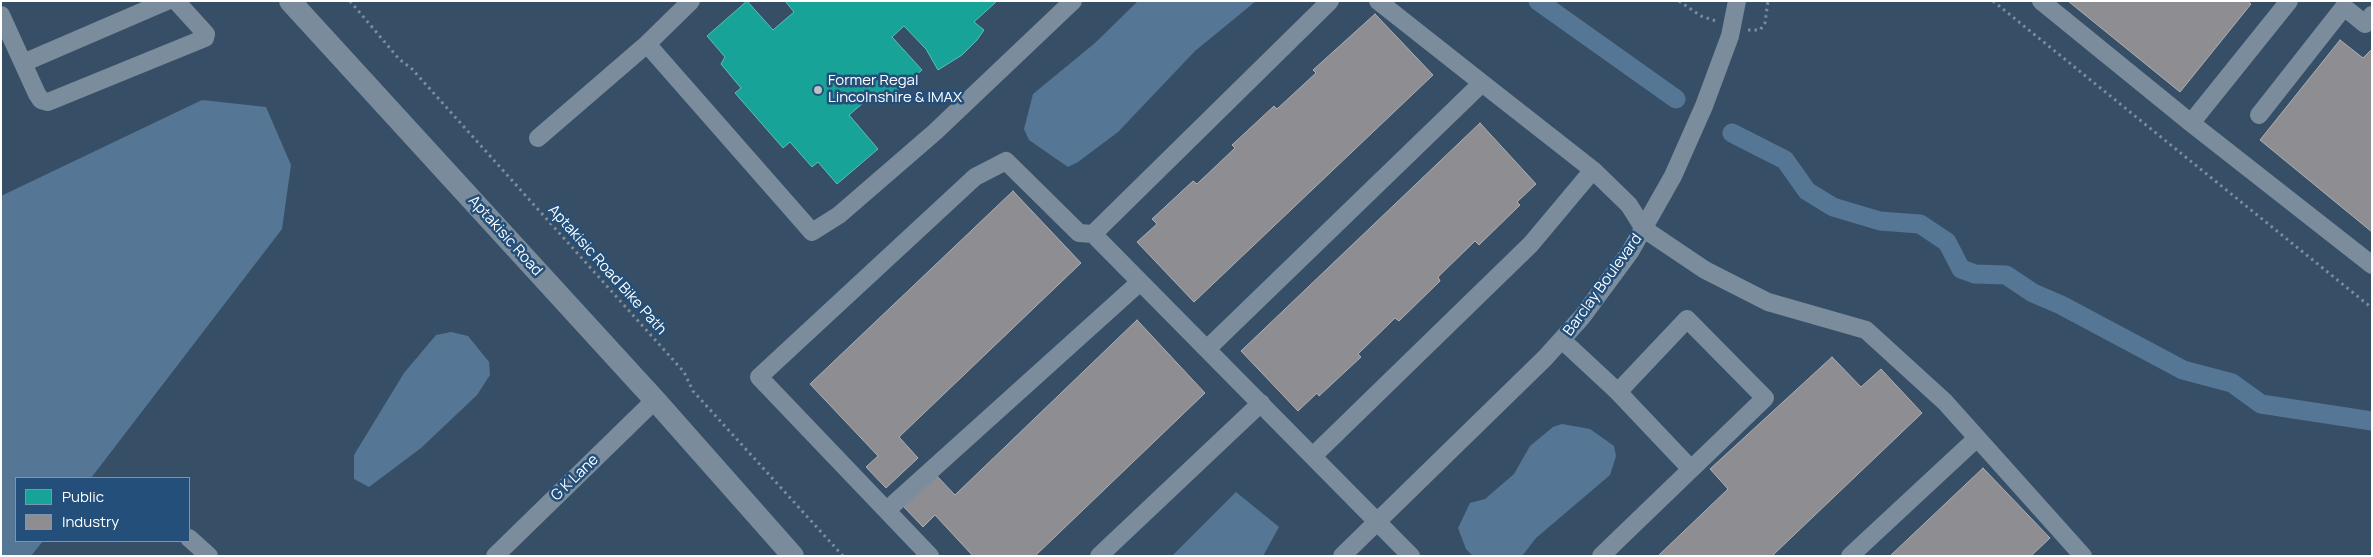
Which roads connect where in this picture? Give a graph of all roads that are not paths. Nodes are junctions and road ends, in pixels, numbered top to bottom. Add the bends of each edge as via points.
1 (167, 1) edge
2 (176, 1) edge
3 (290, 1) edge
4 (691, 1) edge
5 (1073, 1) edge
6 (1330, 1) edge
7 (1378, 1) edge
8 (1737, 1) edge
9 (2042, 1) edge
10 (2290, 1) edge
11 (1, 15) edge
12 (2372, 15) edge
13 (647, 44) junction
14 (23, 62) junction
15 (1482, 83) junction
16 (2259, 115) dead end
17 (2191, 123) junction
18 (538, 138) dead end
19 (1593, 170) junction
20 (1644, 229) junction
21 (1093, 234) junction
22 (2372, 265) edge
23 (1140, 282) junction
24 (1562, 340) junction
25 (1207, 349) junction
26 (1618, 392) junction
27 (655, 400) junction
28 (1261, 404) junction
29 (1977, 438) junction
30 (1313, 456) junction
31 (1691, 469) junction
32 (886, 510) junction
33 (1379, 522) junction
34 (190, 539) edge
35 (209, 556) edge
36 (495, 556) edge
37 (793, 556) edge
38 (930, 556) edge
39 (1100, 556) edge
40 (1342, 556) edge
41 (1411, 556) edge
42 (1600, 556) edge
43 (1850, 556) edge
44 (2083, 556) edge

1 - 14 street
2 - 14 street via 206,34 204,38 48,102 37,94
3 - 27 main road, Aptakisic Road
4 - 13 street
5 - 13 street via 935,132 839,215 812,232
6 - 21 street
7 - 15 street
8 - 20 street, Barclay Boulevard via 1730,36 1704,106 1673,176
9 - 17 street
10 - 17 street
11 - 14 street
12 - 16 street via 2365,24 2344,7
13 - 18 street
15 - 19 street
15 - 25 street
17 - 22 street
19 - 20 street via 1629,205
19 - 30 street via 1531,244
20 - 24 street, Barclay Boulevard
20 - 29 street via 1705,270 1768,302 1866,330 1945,402
21 - 23 street
21 - 32 street via 1079,233 1006,161 975,177 759,377
23 - 25 street
23 - 32 street
24 - 26 street
24 - 33 street, Barclay Boulevard
25 - 28 street
26 - 31 street
26 - 31 street via 1687,319 1764,398
27 - 36 street, G K Lane
27 - 37 main road, Aptakisic Road
28 - 30 street
28 - 39 street
29 - 43 street
29 - 44 street
30 - 33 street
31 - 42 street
32 - 38 street
33 - 40 street, Barclay Boulevard
33 - 41 street
34 - 35 street

